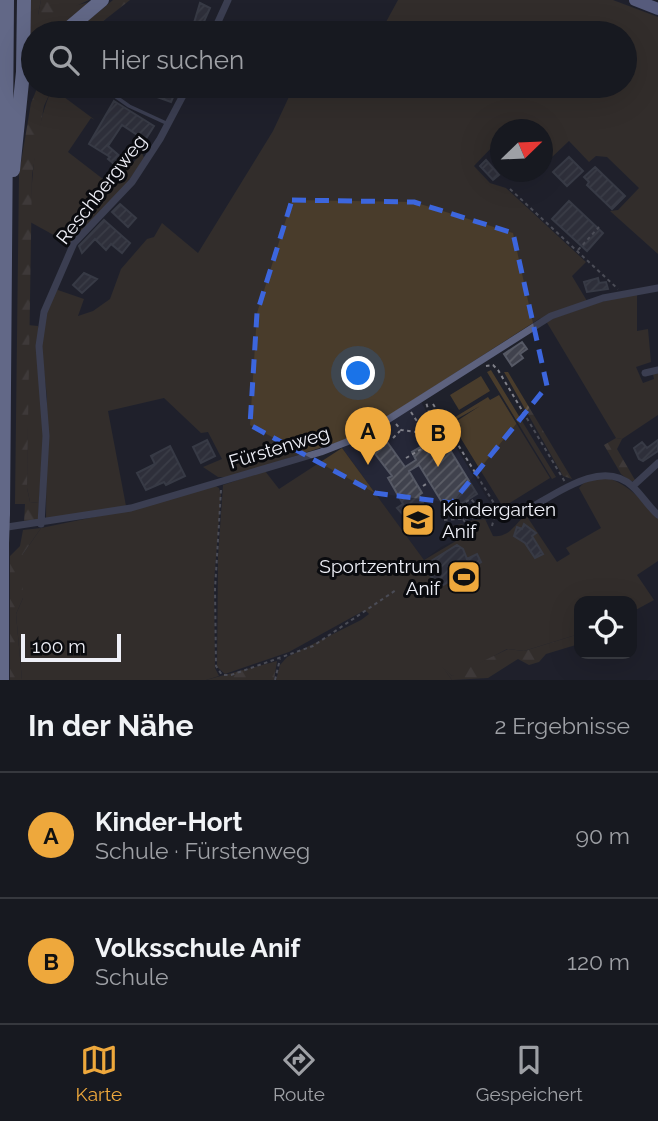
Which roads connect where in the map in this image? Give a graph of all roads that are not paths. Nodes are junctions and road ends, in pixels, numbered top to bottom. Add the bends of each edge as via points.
1 (7, 0) edge
2 (24, 0) edge
3 (102, 0) edge
4 (228, 0) edge
5 (635, 0) edge
6 (658, 9) edge
7 (23, 21) edge
8 (77, 21) edge
9 (218, 21) edge
10 (21, 88) edge
11 (26, 98) edge
12 (118, 98) edge
13 (182, 98) edge
14 (20, 117) junction
15 (168, 124) junction
16 (5, 209) junction
17 (658, 288) edge
18 (658, 370) edge
19 (645, 373) dead end
20 (658, 463) edge
21 (633, 486) junction
22 (527, 510) dead end
23 (658, 515) edge
24 (41, 524) junction
25 (1, 535) edge
26 (2, 680) edge

1 - 16 highway
2 - 7 highway
3 - 8 highway
4 - 9 street
5 - 6 main road
10 - 14 highway
11 - 14 highway
12 - 15 lane
13 - 15 street, Reschbergweg
14 - 16 highway via 11,195
15 - 24 street, Reschbergweg via 132,181 74,243 44,312 39,346 46,436
16 - 25 highway, bridge
17 - 24 street, Fürstenweg via 589,302 551,316 362,436 328,450 131,508
18 - 19 street
20 - 21 street
21 - 22 street via 613,476 594,476
21 - 23 street
24 - 25 street, Fürstenweg
25 - 26 highway

